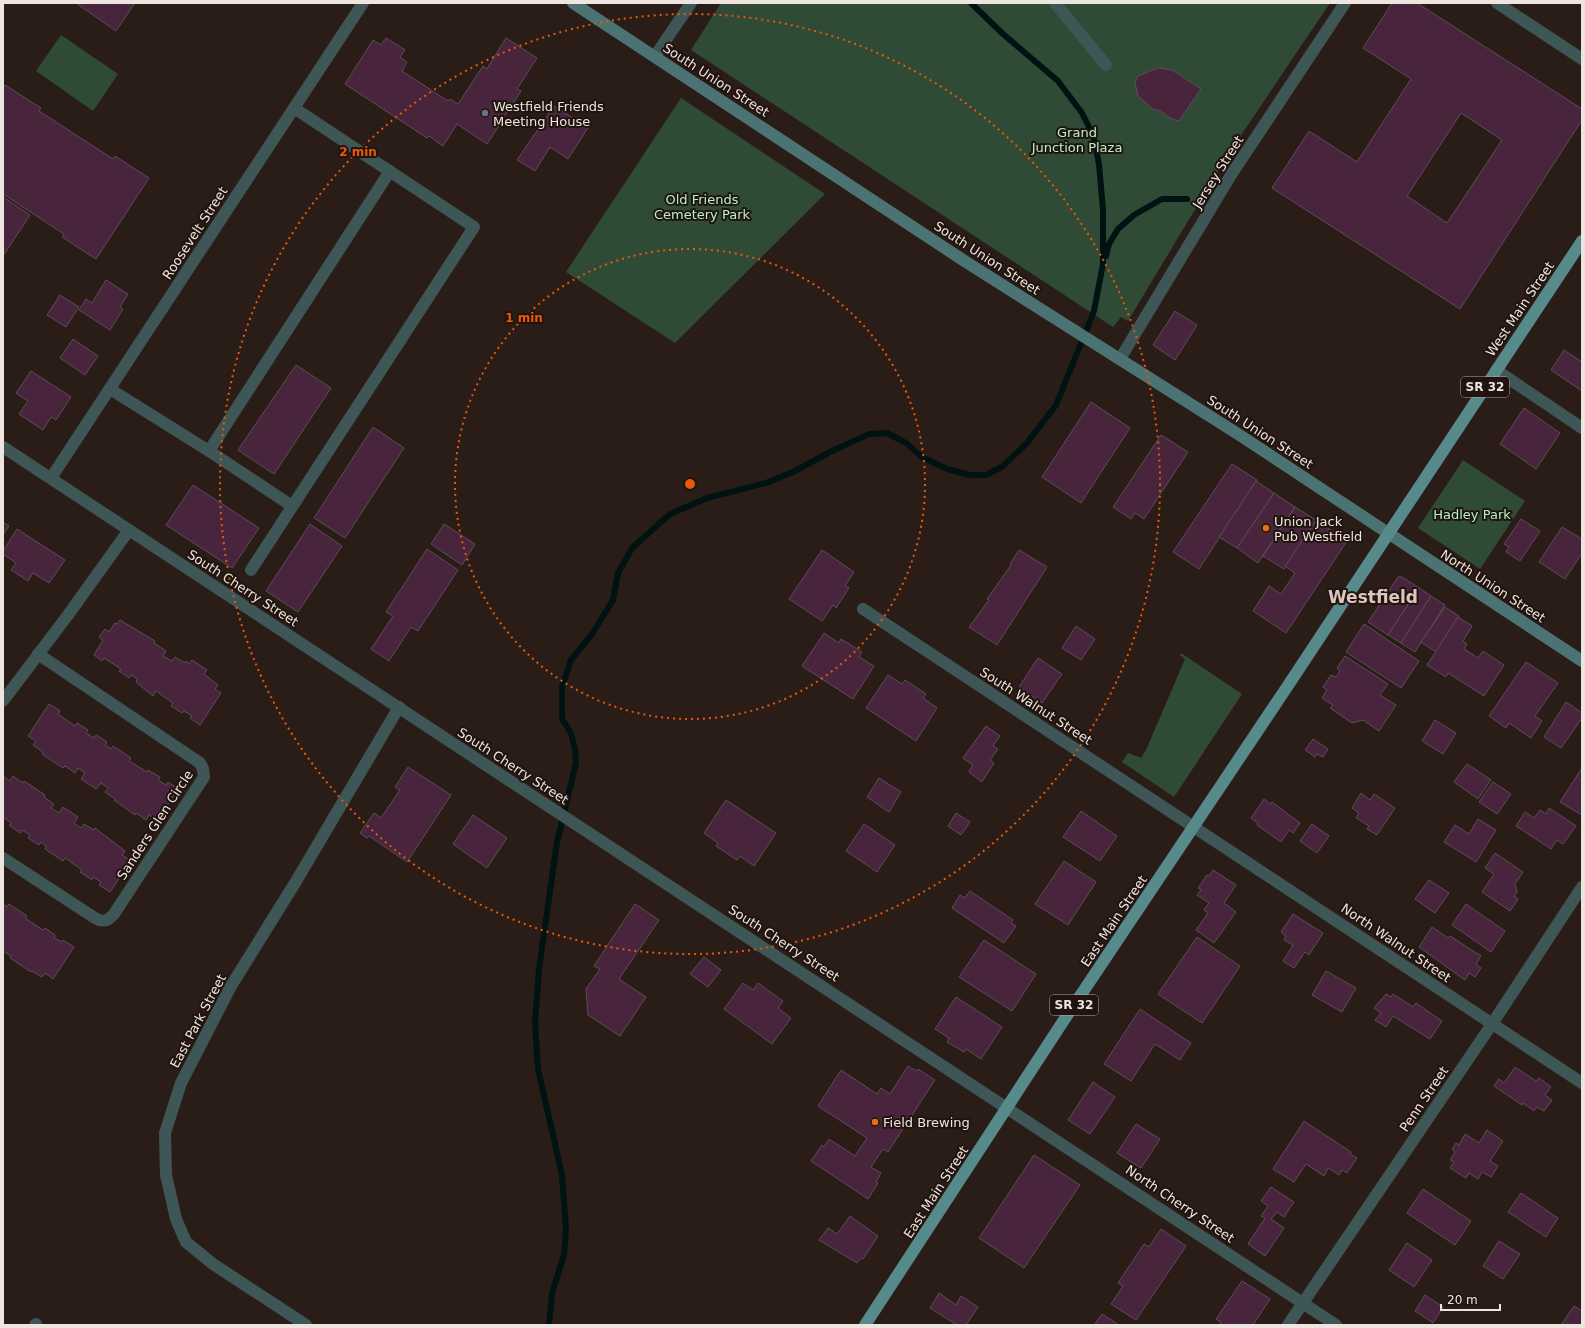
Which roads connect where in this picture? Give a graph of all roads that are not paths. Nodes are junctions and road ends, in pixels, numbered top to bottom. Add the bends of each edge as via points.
1 (363, 3) edge
2 (573, 3) edge
3 (691, 3) edge
4 (1055, 3) edge
5 (1345, 3) edge
6 (1497, 3) edge
7 (655, 56) junction
8 (1582, 59) edge
9 (1106, 65) dead end
10 (294, 108) junction
11 (390, 171) junction
12 (1582, 241) edge
13 (1120, 359) junction
14 (1496, 370) junction
15 (110, 389) junction
16 (1582, 428) edge
17 (3, 447) edge
18 (209, 451) junction
19 (51, 478) junction
20 (292, 506) junction
21 (129, 530) junction
22 (1388, 533) junction
23 (250, 570) dead end
24 (863, 609) dead end
25 (38, 654) junction
26 (1582, 661) edge
27 (3, 701) edge
28 (398, 707) junction
29 (1194, 826) junction
30 (3, 858) edge
31 (1582, 887) edge
32 (1492, 1024) junction
33 (1582, 1083) edge
34 (1008, 1107) junction
35 (1303, 1302) junction
36 (306, 1325) edge
37 (865, 1325) edge
38 (1288, 1325) edge
39 (1336, 1325) edge

1 - 10 street, Roosevelt Street
2 - 7 street, South Union Street
3 - 7 street
4 - 9 street
5 - 13 street, Jersey Street via 1231,175
6 - 8 street
7 - 13 street, South Union Street via 966,262
10 - 11 street
10 - 15 street, Roosevelt Street
11 - 18 street
11 - 20 street via 474,227
12 - 14 main road, West Main Street / SR 32
13 - 22 street, South Union Street
14 - 16 street
14 - 22 main road, West Main Street / SR 32
15 - 18 street
15 - 19 street, Roosevelt Street
17 - 19 street, South Cherry Street
18 - 20 street
19 - 21 street, South Cherry Street
20 - 23 street
21 - 25 street
21 - 28 street, South Cherry Street
22 - 26 street, North Union Street
22 - 29 main road, East Main Street / SR 32
24 - 29 street, South Walnut Street
25 - 27 street
25 - 30 street, Sanders Glen Circle via 200,763 204,776 107,921 95,918
28 - 34 street, South Cherry Street
28 - 36 street, East Park Street via 295,883 231,986 181,1083 166,1134 166,1176 176,1219 186,1242 213,1264
29 - 32 street, North Walnut Street
29 - 34 main road, East Main Street / SR 32
31 - 32 street, Penn Street
32 - 33 street, North Walnut Street
32 - 35 street, Penn Street
34 - 35 street, North Cherry Street
34 - 37 main road, East Main Street / SR 32
35 - 38 street, Penn Street
35 - 39 street, North Cherry Street

